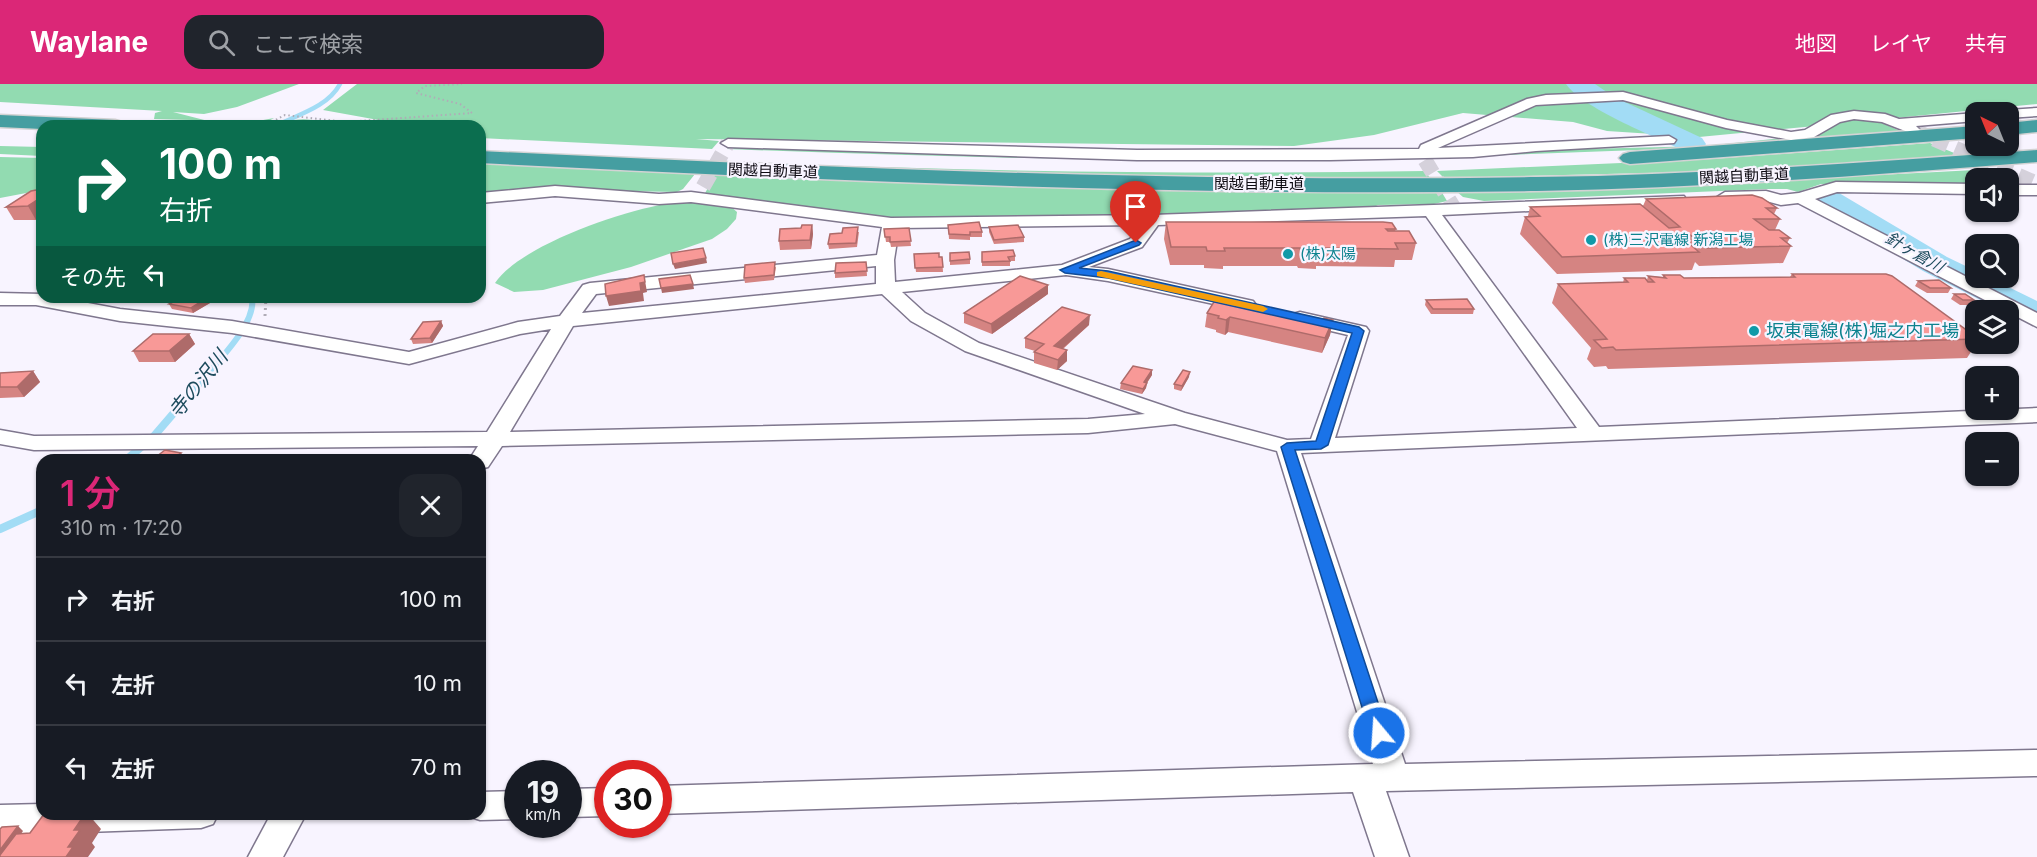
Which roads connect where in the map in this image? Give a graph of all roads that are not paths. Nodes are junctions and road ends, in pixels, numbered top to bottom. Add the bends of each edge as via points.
1 (1606, 84) edge
2 (1623, 96) junction
3 (2037, 112) edge
4 (2019, 113) edge
5 (1965, 118) edge
6 (0, 121) edge
7 (36, 123) edge
8 (1899, 123) junction
9 (2037, 126) edge
10 (2019, 128) edge
11 (1913, 130) tunnel mouth
12 (0, 131) edge
13 (36, 133) edge
14 (1965, 133) edge
15 (1669, 140) dead end
16 (728, 143) dead end
17 (486, 144) edge
18 (1421, 156) junction
19 (2037, 156) edge
20 (486, 157) edge
21 (2037, 185) edge
22 (2019, 188) edge
23 (1965, 189) edge
24 (486, 198) edge
25 (1801, 198) junction
26 (1431, 211) junction
27 (1153, 220) junction
28 (891, 223) junction
29 (885, 260) junction
30 (1065, 270) junction
31 (886, 288) junction
32 (0, 299) edge
33 (36, 299) edge
34 (57, 303) edge
35 (566, 321) junction
36 (2037, 321) edge
37 (2037, 415) edge
38 (1177, 418) junction
39 (1593, 434) junction
40 (0, 437) edge
41 (493, 439) junction
42 (1321, 445) junction
43 (1287, 447) junction
44 (485, 454) edge
45 (2037, 763) edge
46 (1379, 778) junction
47 (672, 801) edge
48 (504, 805) edge
49 (486, 806) edge
50 (36, 818) edge
51 (0, 819) edge
52 (287, 820) edge
53 (265, 857) edge
54 (1392, 857) edge

1 - 2 street
2 - 8 street via 1736,126 1791,136 1809,134 1836,118 1854,115
2 - 18 street via 1532,102
3 - 4 street
5 - 8 street
6 - 7 highway
8 - 11 street
9 - 10 highway
12 - 13 highway
14 - 17 highway, 関越自動車道 via 1661,157 1432,165 1072,165 740,157
15 - 18 street
16 - 18 street via 1137,155
19 - 20 highway, 関越自動車道 via 1690,179 1356,185 1033,182
21 - 22 street
23 - 25 street via 1836,188
24 - 28 street via 555,192 659,199 697,192
25 - 26 street via 1705,198
25 - 36 street
26 - 27 street
26 - 39 street
27 - 28 street
27 - 30 street via 1136,243
28 - 29 street
29 - 31 street
29 - 35 street via 590,289
30 - 31 street
30 - 42 street via 1108,275 1359,331
31 - 35 street
31 - 38 street via 918,316 972,347
32 - 33 street
34 - 35 street via 120,315 241,328 409,358 518,328
35 - 41 street
37 - 39 street
38 - 41 street via 1088,426
38 - 43 street
39 - 42 street
40 - 41 street via 34,443
41 - 44 street
42 - 43 street
43 - 46 street
45 - 46 street
46 - 47 street
46 - 54 street
48 - 49 street
50 - 51 street
52 - 53 street

